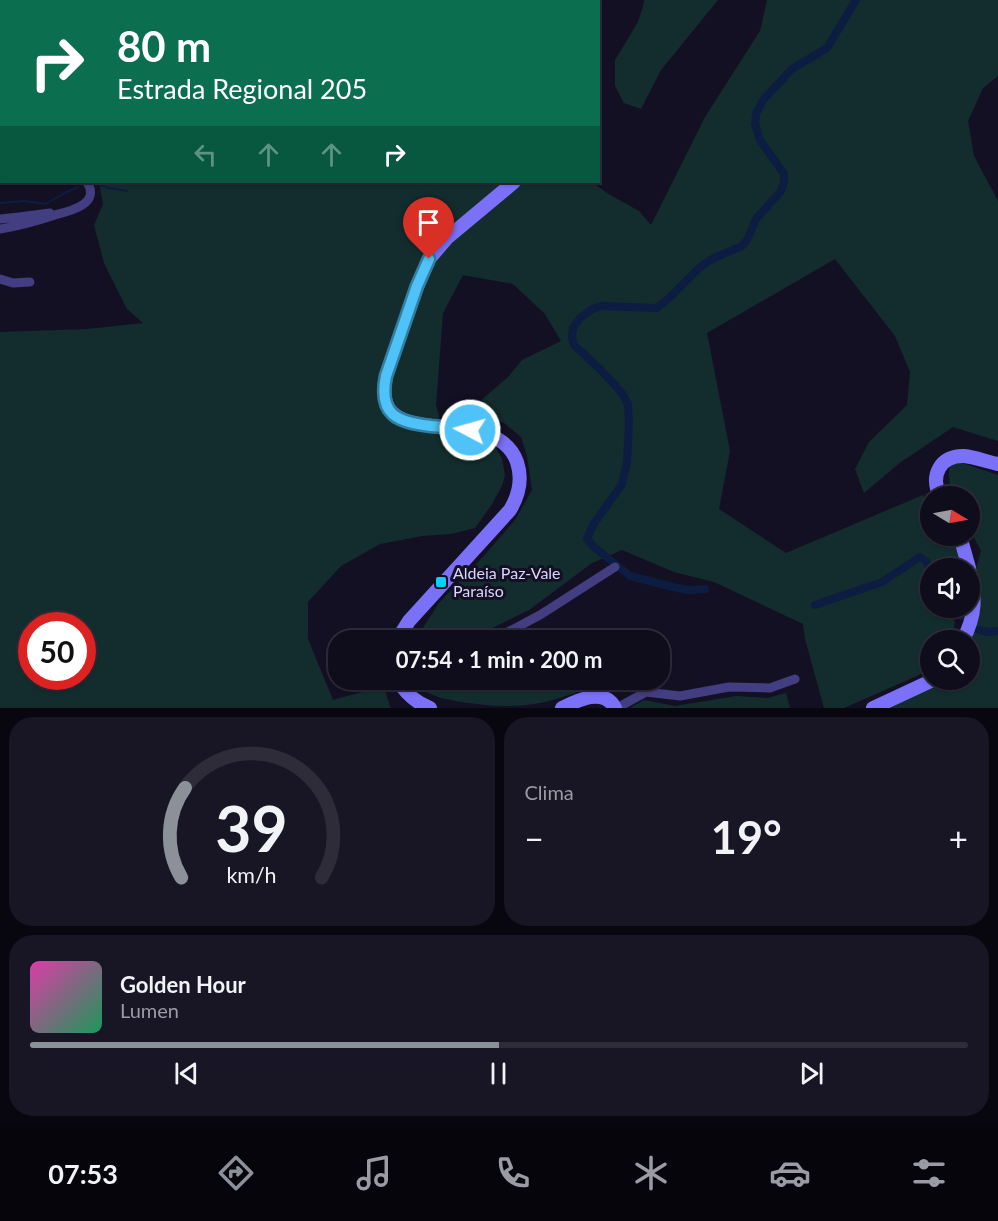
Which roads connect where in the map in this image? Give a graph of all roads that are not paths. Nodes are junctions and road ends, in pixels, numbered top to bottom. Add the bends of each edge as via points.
1 (88, 183) edge
2 (513, 183) edge
3 (59, 214) junction
4 (0, 219) edge
5 (0, 229) edge
6 (0, 279) edge
7 (30, 282) dead end
8 (998, 465) edge
9 (936, 486) edge
10 (615, 567) dead end
11 (403, 630) edge
12 (512, 630) edge
13 (795, 679) dead end
14 (920, 686) edge
15 (406, 690) edge
16 (430, 708) edge
17 (562, 708) edge
18 (616, 708) edge
19 (873, 708) edge

1 - 3 street via 91,192 85,203
2 - 11 main road via 447,238 429,259 386,376 384,398 397,418 496,438 518,464 518,495 510,510
3 - 4 street
3 - 5 street
6 - 7 street
8 - 9 main road via 963,456 947,460 938,470
10 - 12 street
13 - 18 street via 770,688 729,687 680,696 646,692
14 - 19 main road
15 - 16 main road
17 - 18 main road via 580,699 601,697

